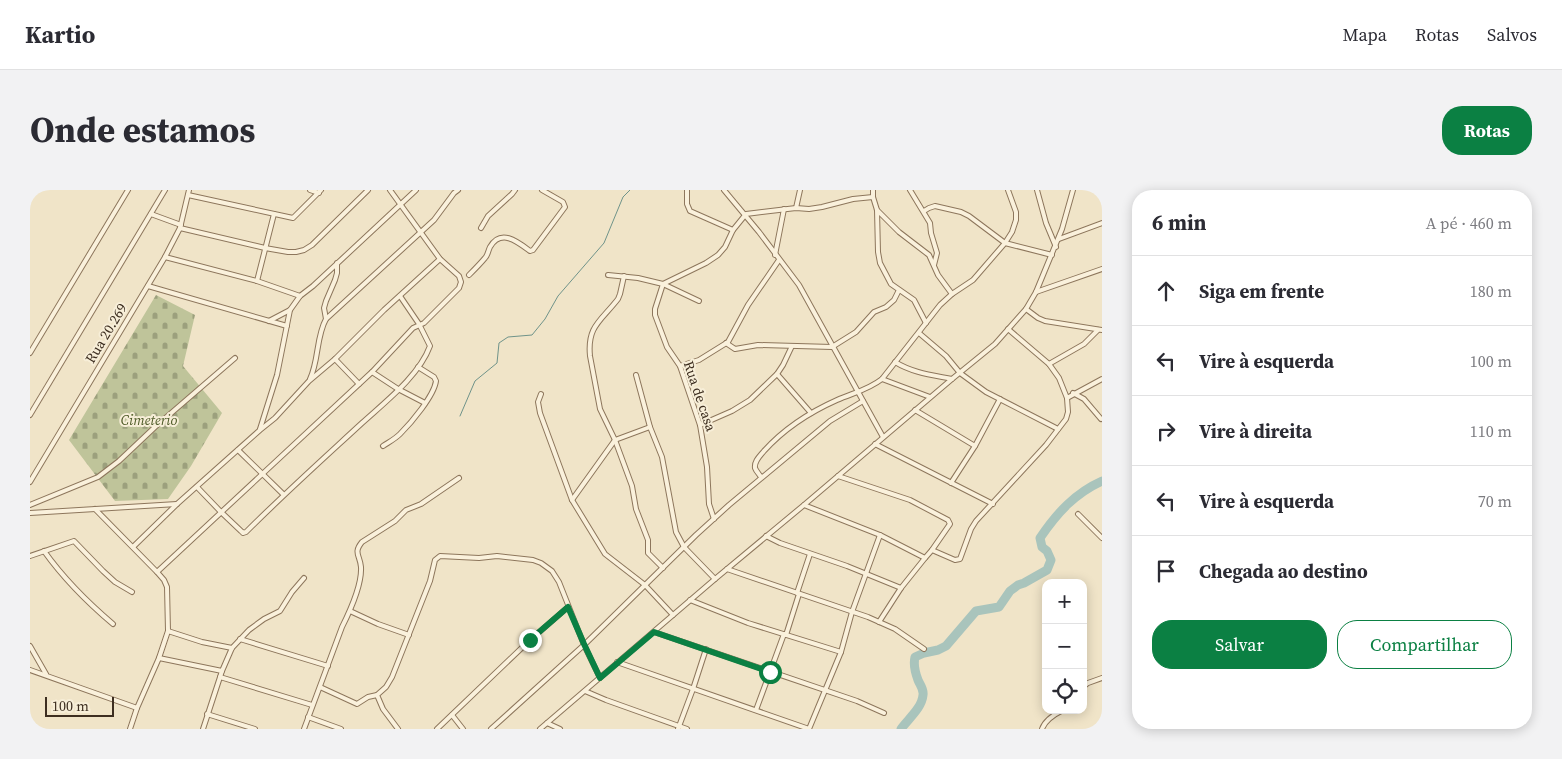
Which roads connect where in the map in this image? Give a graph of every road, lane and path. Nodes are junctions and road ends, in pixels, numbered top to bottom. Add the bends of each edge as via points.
1 (128, 190) edge
2 (166, 190) edge
3 (310, 190) edge
4 (368, 190) edge
5 (390, 190) edge
6 (416, 190) edge
7 (458, 190) edge
8 (515, 190) edge
9 (542, 190) edge
10 (687, 190) edge
11 (724, 190) edge
12 (800, 190) edge
13 (873, 190) edge
14 (910, 190) edge
15 (1008, 190) edge
16 (1037, 190) edge
17 (1073, 190) edge
18 (320, 191) edge
19 (188, 192) edge
20 (873, 198) junction
21 (402, 204) junction
22 (796, 208) junction
23 (784, 209) junction
24 (877, 210) junction
25 (924, 211) junction
26 (150, 214) junction
27 (274, 214) junction
28 (746, 214) junction
29 (1102, 223) edge
30 (180, 227) junction
31 (481, 228) dead end
32 (733, 230) junction
33 (421, 232) junction
34 (1059, 239) junction
35 (1005, 243) junction
36 (1056, 247) junction
37 (265, 248) junction
38 (775, 255) junction
39 (1052, 255) junction
40 (165, 257) junction
41 (440, 259) junction
42 (779, 260) junction
43 (337, 263) junction
44 (934, 265) junction
45 (1102, 269) edge
46 (469, 275) dead end
47 (608, 275) dead end
48 (624, 276) junction
49 (257, 281) junction
50 (663, 284) junction
51 (148, 286) junction
52 (899, 290) junction
53 (1036, 292) junction
54 (952, 294) junction
55 (300, 296) junction
56 (400, 296) junction
57 (699, 301) dead end
58 (1026, 309) junction
59 (290, 310) junction
60 (326, 319) junction
61 (269, 321) junction
62 (926, 323) junction
63 (419, 324) junction
64 (287, 326) junction
65 (1008, 329) junction
66 (1100, 330) edge
67 (919, 332) junction
68 (726, 343) junction
69 (792, 346) junction
70 (832, 347) junction
71 (30, 353) edge
72 (235, 358) dead end
73 (335, 359) junction
74 (896, 362) junction
75 (1049, 364) junction
76 (680, 366) junction
77 (418, 367) junction
78 (372, 372) junction
79 (960, 373) junction
80 (777, 374) junction
81 (636, 375) dead end
82 (882, 379) junction
83 (952, 379) junction
84 (1102, 379) edge
85 (309, 381) junction
86 (359, 384) junction
87 (398, 389) junction
88 (858, 392) junction
89 (1073, 393) junction
90 (541, 394) dead end
91 (930, 397) junction
92 (1066, 398) junction
93 (1000, 399) junction
94 (863, 401) junction
95 (425, 403) junction
96 (915, 410) junction
97 (811, 413) junction
98 (30, 415) edge
99 (1101, 419) edge
100 (700, 425) junction
101 (650, 427) junction
102 (1058, 429) junction
103 (260, 430) junction
104 (883, 437) junction
105 (615, 440) junction
106 (875, 444) junction
107 (383, 446) dead end
108 (975, 446) junction
109 (238, 450) junction
110 (263, 473) junction
111 (838, 476) junction
112 (762, 477) junction
113 (459, 478) dead end
114 (30, 482) edge
115 (951, 482) junction
116 (197, 487) junction
117 (283, 494) junction
118 (572, 500) junction
119 (177, 504) junction
120 (993, 504) junction
121 (30, 505) edge
122 (804, 505) junction
123 (95, 509) junction
124 (220, 512) junction
125 (30, 514) edge
126 (1078, 514) dead end
127 (714, 519) junction
128 (880, 535) junction
129 (766, 536) junction
130 (1101, 536) edge
131 (684, 547) junction
132 (133, 548) junction
133 (932, 550) junction
134 (44, 551) junction
135 (810, 554) junction
136 (30, 556) edge
137 (925, 558) junction
138 (662, 568) junction
139 (727, 569) junction
140 (157, 572) junction
141 (866, 574) junction
142 (304, 578) dead end
143 (715, 579) junction
144 (645, 585) junction
145 (901, 588) junction
146 (132, 592) dead end
147 (798, 594) junction
148 (690, 600) junction
149 (568, 607) junction
150 (350, 611) junction
151 (852, 612) junction
152 (673, 615) junction
153 (880, 622) junction
154 (113, 624) dead end
155 (168, 631) junction
156 (654, 632) junction
157 (409, 635) junction
158 (785, 635) junction
159 (240, 639) junction
160 (584, 644) junction
161 (30, 646) edge
162 (232, 648) junction
163 (924, 649) dead end
164 (706, 650) junction
165 (841, 652) junction
166 (159, 658) junction
167 (617, 662) junction
168 (328, 666) junction
169 (30, 670) edge
170 (222, 670) junction
171 (770, 672) junction
172 (46, 674) junction
173 (220, 677) junction
174 (600, 678) junction
175 (1102, 678) edge
176 (1087, 684) edge
177 (320, 687) junction
178 (693, 689) junction
179 (585, 690) junction
180 (825, 690) junction
181 (377, 695) junction
182 (312, 705) junction
183 (137, 708) junction
184 (756, 710) junction
185 (884, 713) dead end
186 (207, 714) junction
187 (1055, 714) edge
188 (452, 715) junction
189 (308, 717) junction
190 (547, 723) junction
191 (678, 728) edge
192 (130, 729) edge
193 (203, 729) edge
194 (256, 729) edge
195 (304, 729) edge
196 (341, 729) edge
197 (398, 729) edge
198 (437, 729) edge
199 (463, 729) edge
200 (491, 729) edge
201 (540, 729) edge
202 (560, 729) edge
203 (688, 729) edge
204 (809, 729) edge
205 (1042, 729) edge

1 - 71 street
2 - 26 street
3 - 18 street
4 - 37 street via 304,250
5 - 21 street
6 - 21 street
7 - 33 street
8 - 31 street via 488,216
9 - 46 street via 563,202 565,207 534,250 530,251 510,238 496,240
10 - 32 street via 690,211
11 - 28 street
12 - 22 street
13 - 20 street
14 - 25 street
15 - 35 street via 1016,220
16 - 36 street
17 - 34 street
18 - 27 street via 296,217
19 - 27 street
19 - 30 street, Rua 20.269
20 - 22 street via 853,199 822,208
20 - 24 street
21 - 33 street
21 - 43 street
22 - 23 street
23 - 28 street
23 - 38 street
24 - 44 street via 898,232 929,254
24 - 52 street via 879,259 891,284
25 - 35 street via 935,206 961,212
25 - 44 street via 936,253
26 - 30 street
26 - 98 street
27 - 37 street
28 - 32 street
28 - 38 street
29 - 34 street
30 - 37 street
30 - 40 street, Rua 20.269
32 - 50 street via 718,255
33 - 41 street
33 - 60 street
34 - 36 street
35 - 39 street
35 - 54 street via 973,280
36 - 39 street
37 - 49 street
38 - 42 street
39 - 53 street
40 - 49 street
40 - 51 street, Rua 20.269
41 - 56 street
41 - 63 street via 459,276 459,288 424,323
42 - 68 street
42 - 70 street via 799,285
43 - 55 street
43 - 60 street via 335,280 324,308
44 - 54 street
45 - 53 street
47 - 48 street
48 - 50 street
48 - 105 street via 618,299 591,333 589,348 600,409
49 - 55 street
50 - 57 street
50 - 76 street, Rua de casa via 655,309 656,318 667,347
51 - 61 street
51 - 114 street, Rua 20.269
52 - 62 street via 914,300
52 - 70 street via 886,308 874,312 856,332
53 - 58 street
54 - 62 street
55 - 59 street
56 - 63 street
56 - 73 street
58 - 65 street
58 - 66 street via 1045,321
59 - 61 street
59 - 64 street
60 - 85 street via 316,365
61 - 64 street
62 - 67 street
63 - 77 street via 430,346
63 - 78 street
64 - 103 street via 277,375
65 - 75 street
65 - 79 street
66 - 75 street via 1084,344
67 - 74 street
67 - 79 street
68 - 69 street via 737,349 758,345
68 - 76 street via 697,361
69 - 70 street
69 - 80 street
70 - 88 street
72 - 121 street via 98,477
73 - 85 street
73 - 86 street
74 - 82 street
74 - 83 street via 907,369
75 - 92 street via 1059,378
76 - 100 street, Rua de casa
77 - 87 street
77 - 95 street via 436,380
78 - 86 street
78 - 87 street
79 - 83 street
79 - 93 street
80 - 97 street
80 - 100 street via 743,405
81 - 101 street
82 - 88 street
82 - 91 street
83 - 91 street
84 - 89 street
85 - 103 street
86 - 110 street
87 - 95 street
87 - 117 street
88 - 94 street
88 - 97 street
89 - 92 street
89 - 99 street via 1084,399
90 - 118 street via 538,402 540,413
91 - 96 street
92 - 102 street via 1068,412
93 - 102 street
93 - 108 street
94 - 104 street
94 - 112 street via 830,420
95 - 107 street via 406,428
96 - 104 street
96 - 108 street
97 - 112 street via 780,436 756,460 755,468
100 - 127 street, Rua de casa via 709,504
101 - 105 street
101 - 131 street via 662,457 676,532
102 - 120 street
103 - 109 street
104 - 106 street
105 - 118 street
105 - 138 street via 632,486 648,553
106 - 111 street
106 - 115 street
108 - 115 street
109 - 110 street
109 - 116 street
110 - 117 street
110 - 124 street
111 - 122 street
111 - 133 street via 905,497 948,520 950,524
112 - 127 street
113 - 150 street via 362,542 356,550 361,568
115 - 120 street
116 - 119 street
116 - 124 street
117 - 124 street via 246,532
118 - 144 street via 605,554
119 - 123 street
119 - 132 street
120 - 133 street via 971,529 960,559
122 - 128 street
122 - 129 street
123 - 125 street
123 - 132 street
124 - 140 street
126 - 130 street
127 - 131 street
128 - 137 street
128 - 141 street
129 - 135 street
129 - 139 street
131 - 138 street
131 - 143 street
132 - 140 street
133 - 137 street
134 - 136 street
134 - 146 street via 74,541 102,571
134 - 154 street via 59,572
135 - 141 street
135 - 147 street
137 - 145 street
138 - 144 street
139 - 143 street
139 - 147 street
140 - 155 street via 167,587
141 - 145 street
141 - 151 street
142 - 159 street via 280,611 264,619
143 - 148 street
144 - 152 street
144 - 160 street
145 - 153 street
147 - 151 street
147 - 158 street
148 - 152 street
148 - 158 street
149 - 157 street via 557,577 538,561 440,556 435,560
149 - 160 street
149 - 188 street
150 - 157 street
150 - 168 street
151 - 153 street
151 - 165 street
152 - 156 street
153 - 163 street
155 - 162 street
155 - 166 street
156 - 164 street
156 - 167 street
157 - 181 street via 392,677
158 - 165 street
158 - 171 street
159 - 162 street
159 - 168 street
160 - 174 street
160 - 200 street
161 - 172 street
162 - 170 street
164 - 171 street
164 - 178 street
165 - 180 street
166 - 170 street
166 - 183 street
167 - 174 street
167 - 178 street
168 - 177 street
169 - 172 street
170 - 173 street
171 - 180 street
171 - 184 street
172 - 183 street
173 - 182 street
173 - 186 street
174 - 179 street
175 - 176 street
177 - 181 street via 356,704
177 - 182 street
178 - 184 street
178 - 191 street
179 - 190 street
179 - 191 street
180 - 185 street
180 - 204 street
181 - 197 street
182 - 189 street
183 - 192 street
184 - 204 street
186 - 193 street
186 - 194 street
187 - 205 street
188 - 198 street
188 - 199 street
189 - 195 street
189 - 196 street
190 - 201 street
190 - 202 street
191 - 203 street

